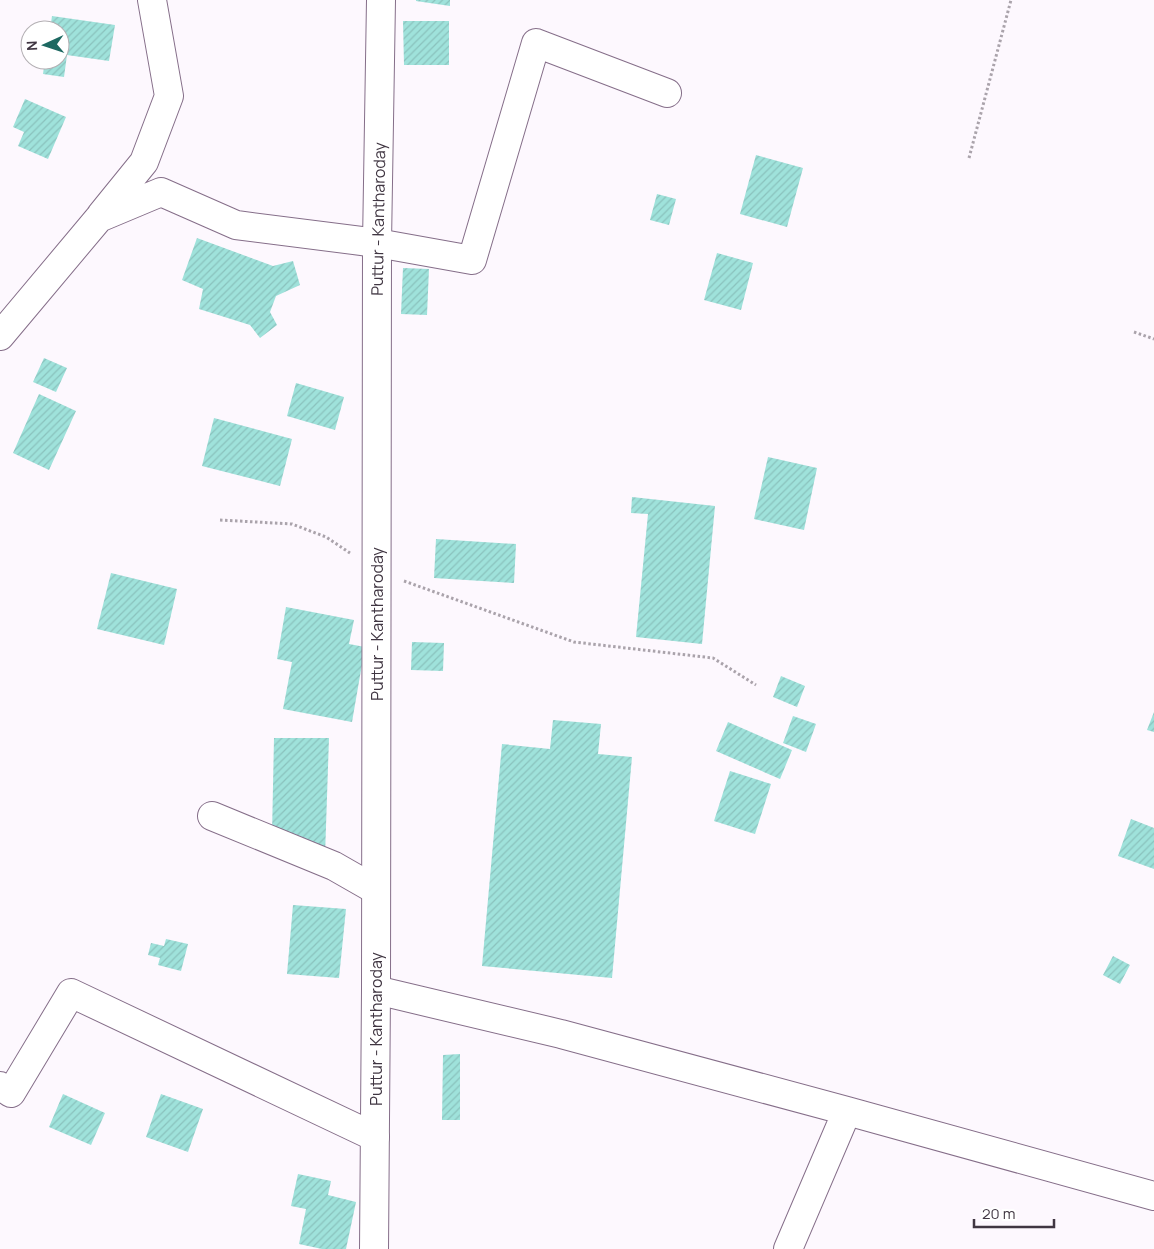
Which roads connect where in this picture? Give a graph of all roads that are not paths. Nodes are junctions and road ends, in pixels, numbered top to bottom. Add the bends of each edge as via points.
1 (152, 0) edge
2 (381, 0) edge
3 (667, 93) dead end
4 (99, 218) junction
5 (377, 243) junction
6 (0, 336) edge
7 (212, 816) dead end
8 (376, 890) junction
9 (376, 990) junction
10 (0, 1086) edge
11 (847, 1111) junction
12 (375, 1137) junction
13 (1154, 1196) edge
14 (374, 1249) edge
15 (788, 1249) edge

1 - 4 street via 169,96 144,162
2 - 5 street, Puttur - Kantharoday
3 - 5 street via 536,43 472,260
4 - 5 street via 162,192 236,225
4 - 6 street
5 - 8 street, Puttur - Kantharoday
7 - 8 street via 334,866
8 - 9 street, Puttur - Kantharoday
9 - 11 street via 560,1034
9 - 12 street, Puttur - Kantharoday
10 - 12 street via 11,1092 71,993
11 - 13 street
11 - 15 street
12 - 14 street, Puttur - Kantharoday

